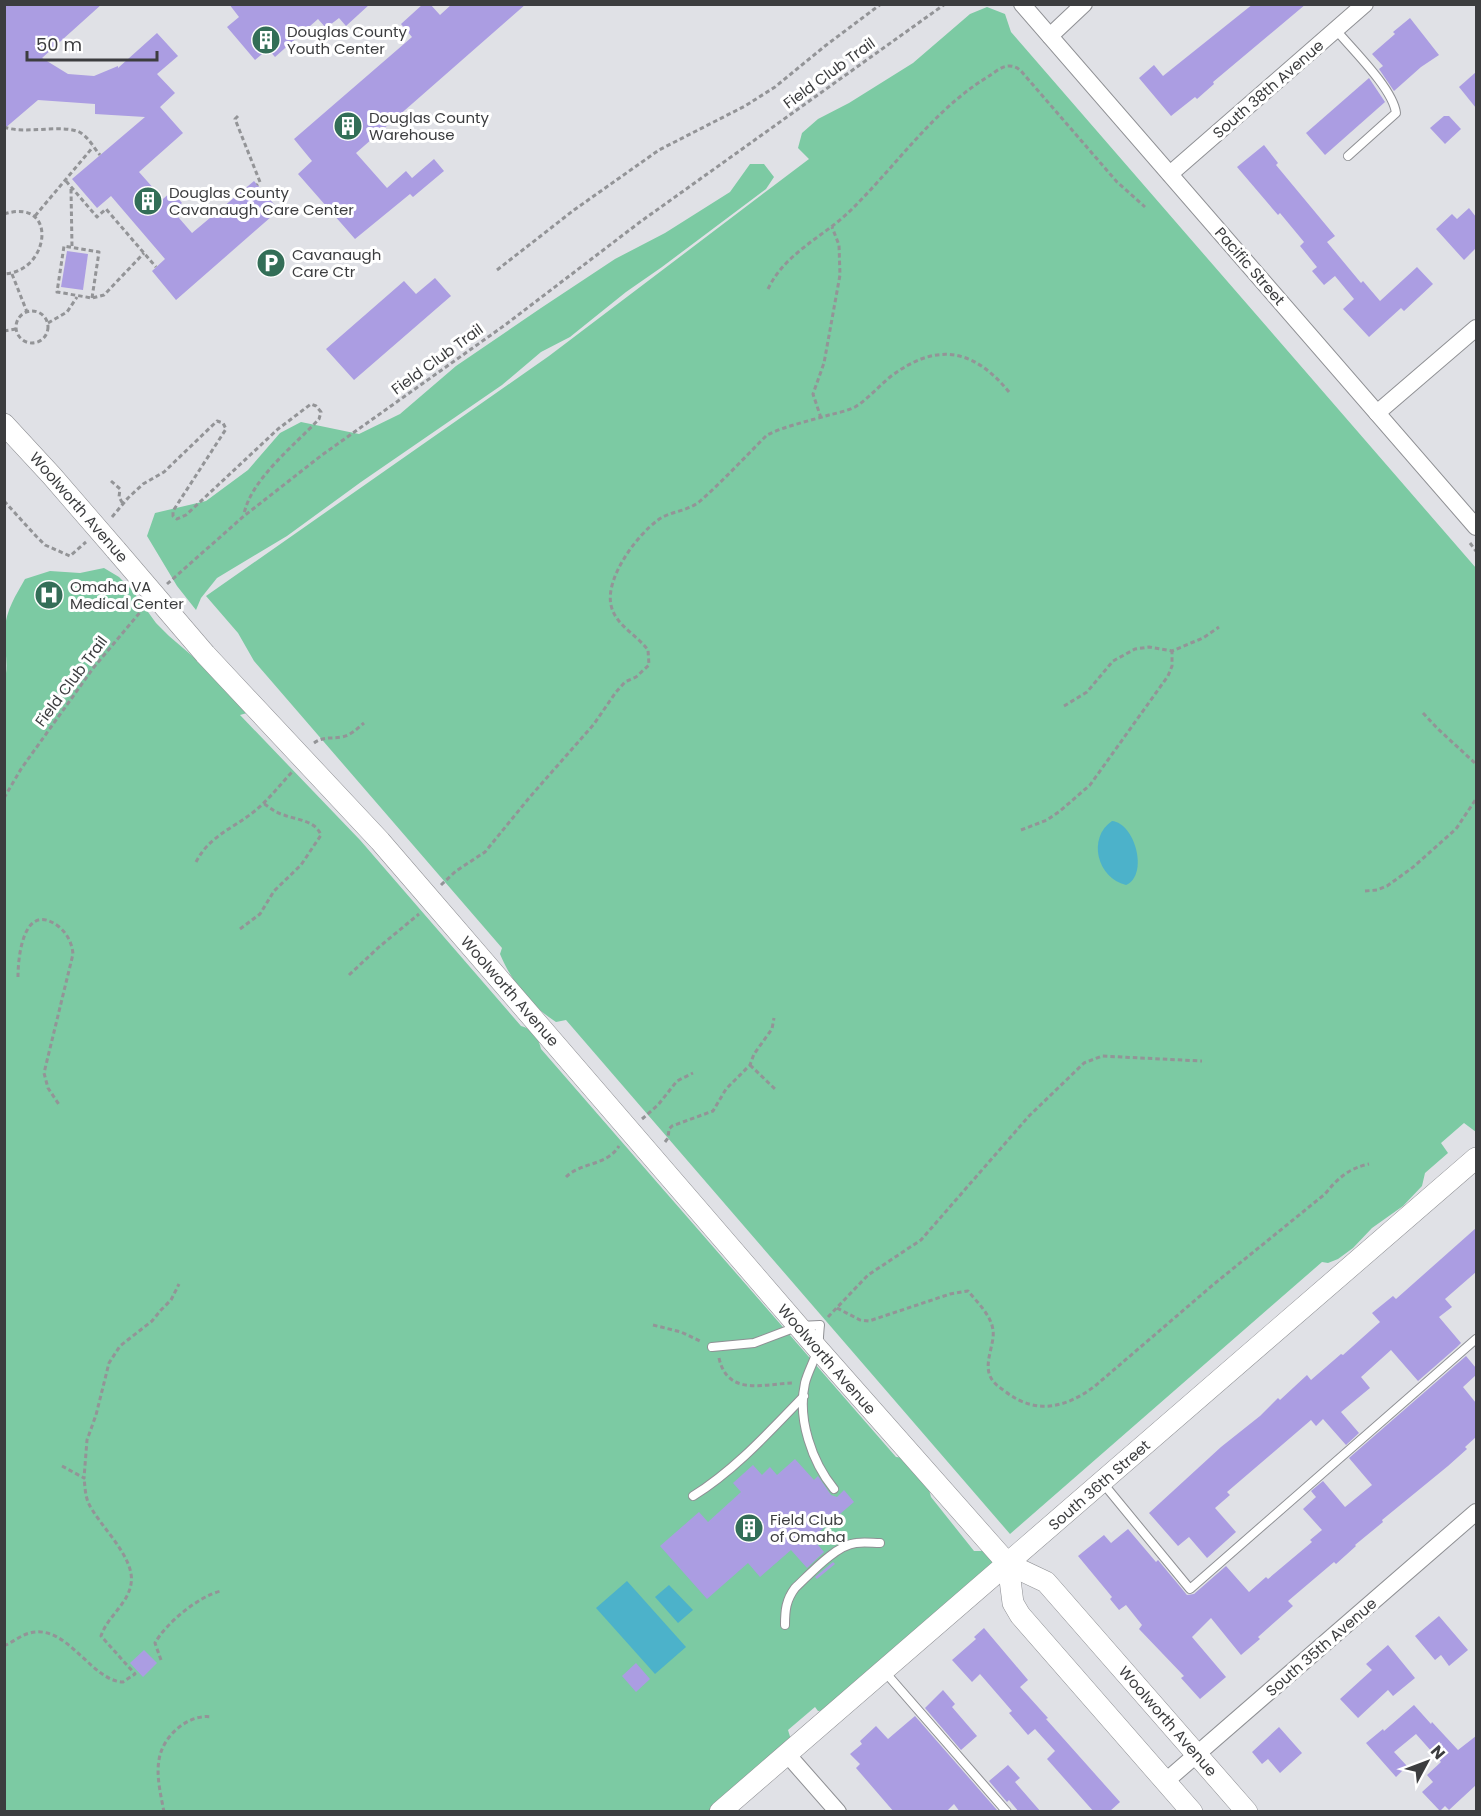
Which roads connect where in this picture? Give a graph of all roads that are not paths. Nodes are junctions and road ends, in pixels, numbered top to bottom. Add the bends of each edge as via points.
1 (1022, 4) edge
2 (1084, 4) edge
3 (1365, 4) edge
4 (1336, 30) junction
5 (1050, 36) junction
6 (1347, 156) dead end
7 (1170, 174) junction
8 (1476, 328) edge
9 (1377, 413) junction
10 (4, 424) edge
11 (1476, 527) edge
12 (1474, 1166) edge
13 (799, 1326) junction
14 (1476, 1339) edge
15 (712, 1347) road end
16 (818, 1349) junction
17 (804, 1396) junction
18 (1102, 1482) junction
19 (834, 1488) dead end
20 (693, 1496) dead end
21 (1476, 1512) edge
22 (880, 1542) dead end
23 (1008, 1564) junction
24 (785, 1625) dead end
25 (884, 1671) junction
26 (787, 1754) junction
27 (1197, 1754) junction
28 (1166, 1781) junction
29 (720, 1812) edge
30 (838, 1812) edge
31 (1007, 1812) edge
32 (1192, 1812) edge
33 (1246, 1812) edge

1 - 5 street, Pacific Street
2 - 5 street
3 - 4 street, South 38th Avenue
4 - 6 lane via 1385,88 1396,113
4 - 7 street, South 38th Avenue
5 - 7 street, Pacific Street
7 - 9 street, Pacific Street
8 - 9 street
9 - 11 street, Pacific Street
10 - 13 street, Woolworth Avenue, bridge via 205,654 309,749 373,832 436,893
12 - 18 street, South 36th Street
13 - 15 lane via 754,1343
13 - 16 street, Woolworth Avenue
13 - 16 lane via 820,1325
14 - 18 lane via 1190,1589
16 - 17 lane
16 - 23 street, Woolworth Avenue
17 - 19 lane via 812,1452 821,1473
17 - 20 lane via 710,1486
18 - 23 street, South 36th Street
21 - 27 street, South 35th Avenue
22 - 24 lane via 856,1543 835,1553 790,1594
23 - 25 street, South 36th Street
23 - 27 street, Woolworth Avenue via 1046,1582
23 - 28 street via 1013,1603 1020,1616
25 - 26 street, South 36th Street
25 - 31 lane
26 - 29 street, South 36th Street
26 - 30 street
27 - 28 street, South 35th Avenue
27 - 33 street, Woolworth Avenue
28 - 32 street

